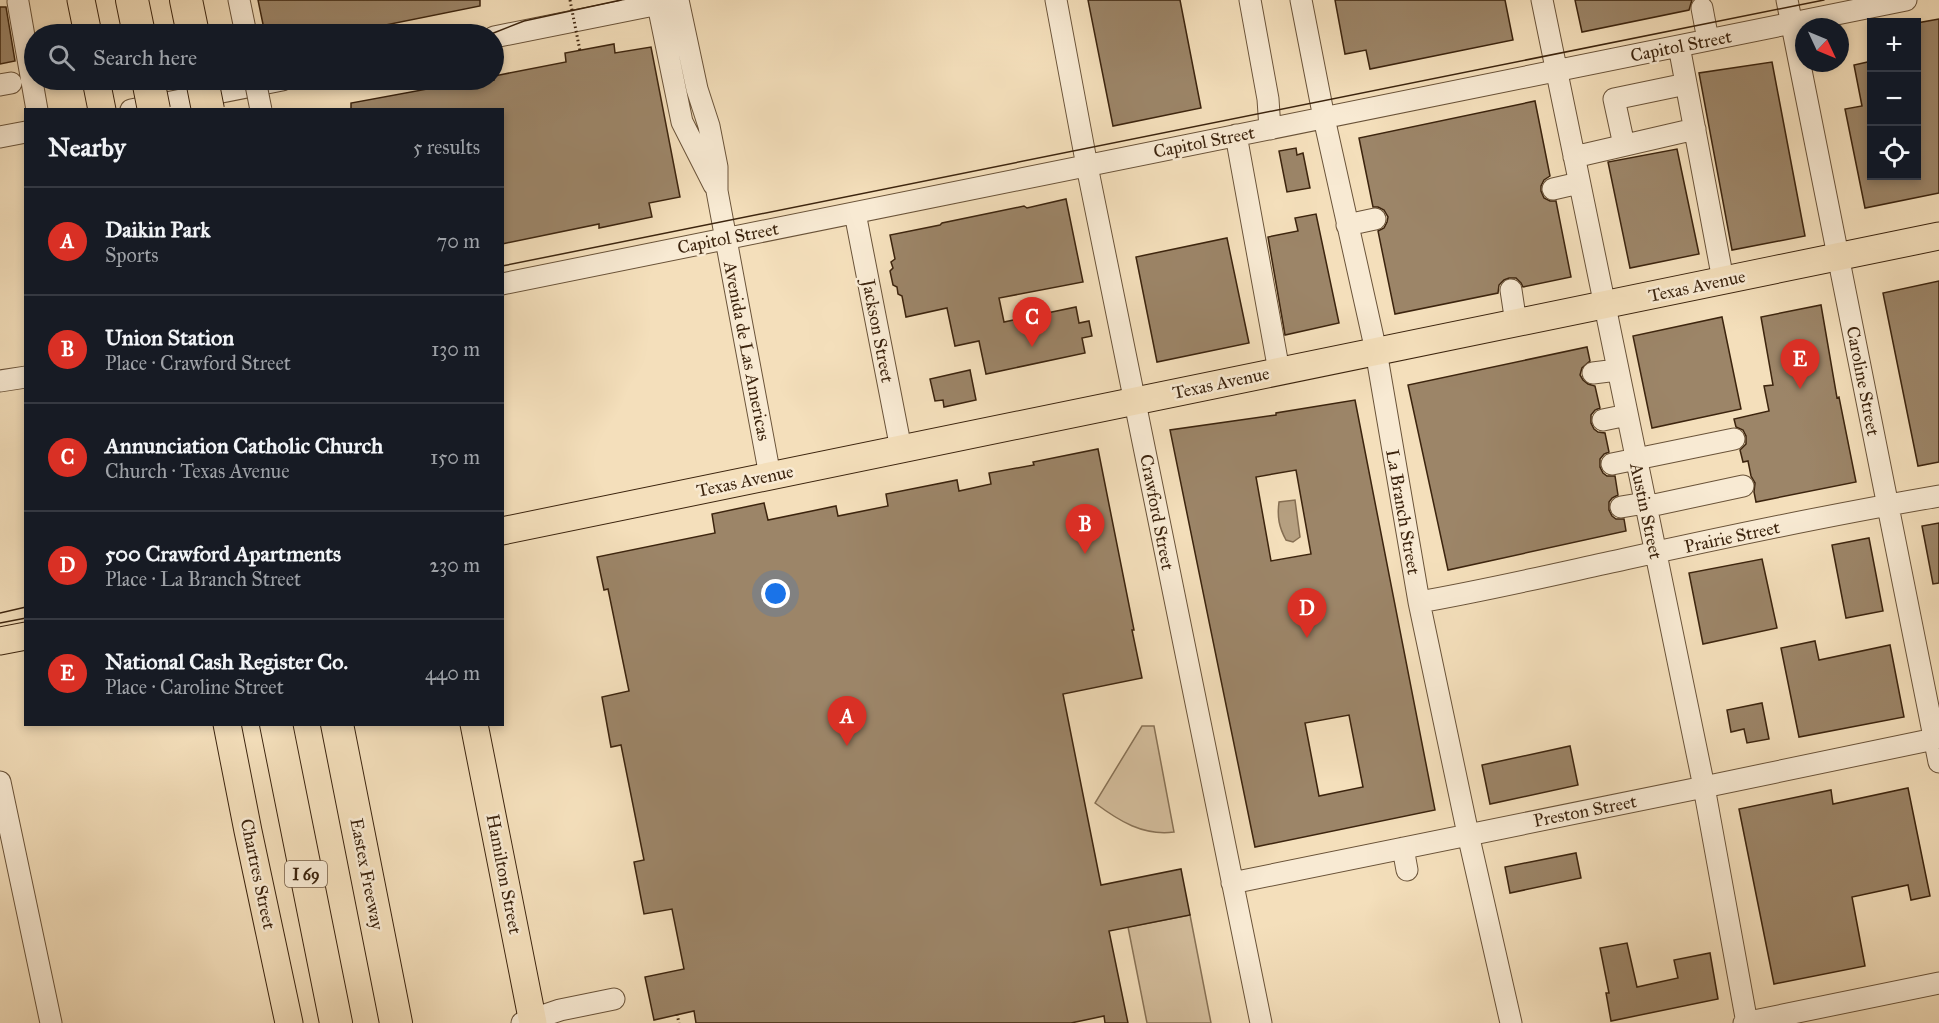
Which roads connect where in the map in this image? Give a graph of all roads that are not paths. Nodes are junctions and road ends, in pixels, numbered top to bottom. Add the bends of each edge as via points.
1 (81, 0) edge
2 (132, 0) edge
3 (186, 0) edge
4 (239, 0) edge
5 (1056, 0) edge
6 (1250, 0) edge
7 (1301, 0) edge
8 (1542, 0) edge
9 (1787, 0) edge
10 (1906, 0) edge
11 (670, 1) edge
12 (15, 3) edge
13 (1702, 8) dead end
14 (1791, 23) junction
15 (86, 24) edge
16 (137, 24) edge
17 (191, 24) edge
18 (244, 24) edge
19 (504, 36) edge
20 (1708, 40) junction
21 (1679, 46) junction
22 (24, 47) edge
23 (1556, 71) junction
24 (1686, 84) junction
25 (33, 90) edge
26 (98, 90) edge
27 (150, 90) edge
28 (204, 90) edge
29 (232, 90) edge
30 (257, 90) edge
31 (37, 108) edge
32 (102, 108) edge
33 (141, 108) edge
34 (154, 108) edge
35 (208, 108) edge
36 (261, 108) edge
37 (1324, 118) junction
38 (1270, 129) junction
39 (1695, 129) junction
40 (24, 132) edge
41 (1236, 135) junction
42 (0, 137) edge
43 (1624, 145) junction
44 (1574, 157) junction
45 (1087, 166) junction
46 (1579, 183) junction
47 (1553, 189) dead end
48 (855, 213) junction
49 (1375, 219) dead end
50 (1347, 225) junction
51 (1939, 236) edge
52 (725, 239) junction
53 (1838, 257) junction
54 (1723, 280) junction
55 (504, 284) edge
56 (1511, 290) dead end
57 (1604, 305) junction
58 (1516, 323) junction
59 (1376, 351) junction
60 (1617, 370) junction
61 (1279, 371) junction
62 (1593, 373) dead end
63 (24, 377) edge
64 (0, 381) edge
65 (1135, 401) junction
66 (1626, 415) junction
67 (1603, 420) dead end
68 (1734, 439) dead end
69 (901, 449) junction
70 (1635, 458) junction
71 (1612, 464) dead end
72 (770, 476) junction
73 (1743, 486) dead end
74 (1939, 496) edge
75 (1645, 505) junction
76 (1888, 505) junction
77 (1621, 507) dead end
78 (504, 531) edge
79 (1655, 554) junction
80 (1419, 602) junction
81 (24, 636) edge
82 (0, 641) edge
83 (227, 726) edge
84 (276, 726) edge
85 (337, 726) edge
86 (474, 726) edge
87 (1937, 738) edge
88 (1939, 762) edge
89 (0, 782) edge
90 (1704, 788) junction
91 (1468, 834) junction
92 (1403, 848) junction
93 (1407, 870) dead end
94 (1232, 883) junction
95 (1939, 983) edge
96 (614, 999) dead end
97 (529, 1022) edge
98 (51, 1023) edge
99 (289, 1023) edge
100 (336, 1023) edge
101 (396, 1023) edge
102 (1261, 1023) edge
103 (1511, 1023) edge
104 (1746, 1023) edge

1 - 15 main road
2 - 16 highway
3 - 17 highway
4 - 18 street
5 - 45 street, Crawford Street
6 - 38 street
7 - 37 street, La Branch Street
8 - 23 street, Austin Street
9 - 14 street, Caroline Street
10 - 14 street, Capitol Street
11 - 19 street
11 - 52 street, Avenida de Las Americas via 709,126
12 - 22 street
13 - 20 street
14 - 20 street, Capitol Street
14 - 53 street, Caroline Street
20 - 21 street, Capitol Street
21 - 23 street, Capitol Street
21 - 24 street
23 - 37 street, Capitol Street
23 - 44 street, Austin Street
24 - 39 street
24 - 43 street via 1614,99
25 - 31 street
26 - 32 main road
27 - 34 highway, bridge
28 - 35 highway, bridge
29 - 33 street
30 - 36 street, bridge
37 - 38 street, Capitol Street
37 - 50 street, La Branch Street
38 - 41 street, Capitol Street
39 - 43 street
39 - 54 street
40 - 42 street
41 - 45 street, Capitol Street
41 - 61 street
43 - 44 street
44 - 46 street, Austin Street
45 - 48 street, Capitol Street
45 - 65 street, Crawford Street
46 - 47 street
46 - 57 street, Austin Street
48 - 52 street, Capitol Street
48 - 69 street, Jackson Street
49 - 50 street
50 - 59 street, La Branch Street
51 - 53 main road, Texas Avenue
52 - 55 street, Capitol Street
52 - 72 street, Avenida de Las Americas
53 - 54 main road, Texas Avenue
53 - 76 street, Caroline Street
54 - 57 main road, Texas Avenue
56 - 58 street
57 - 58 main road, Texas Avenue
57 - 60 street, Austin Street
58 - 59 main road, Texas Avenue
59 - 61 main road, Texas Avenue
59 - 80 street, La Branch Street
60 - 62 street
60 - 66 street, Austin Street
61 - 65 main road, Texas Avenue
63 - 64 street
65 - 69 main road, Texas Avenue
65 - 94 street, Crawford Street
66 - 67 street
66 - 70 street, Austin Street
68 - 70 street
69 - 72 main road, Texas Avenue
70 - 71 street
70 - 75 street, Austin Street
72 - 78 main road, Texas Avenue
73 - 75 street
74 - 76 street, Prairie Street
75 - 77 street
75 - 79 street, Austin Street
76 - 79 street, Prairie Street
76 - 87 street, Caroline Street
79 - 80 street, Prairie Street
79 - 90 street, Austin Street
80 - 91 street, La Branch Street
81 - 82 main road
83 - 99 main road, Chartres Street
84 - 100 highway, I 69
85 - 101 highway, Eastex Freeway
86 - 97 main road, Hamilton Street
87 - 88 street, Caroline Street
87 - 90 street, Preston Street
89 - 98 street
90 - 91 street, Preston Street
90 - 104 street, Austin Street
91 - 92 street, Preston Street
91 - 103 street, La Branch Street
92 - 93 street
92 - 94 street, Preston Street
94 - 102 street, Crawford Street
95 - 104 street
96 - 97 street via 560,1010

